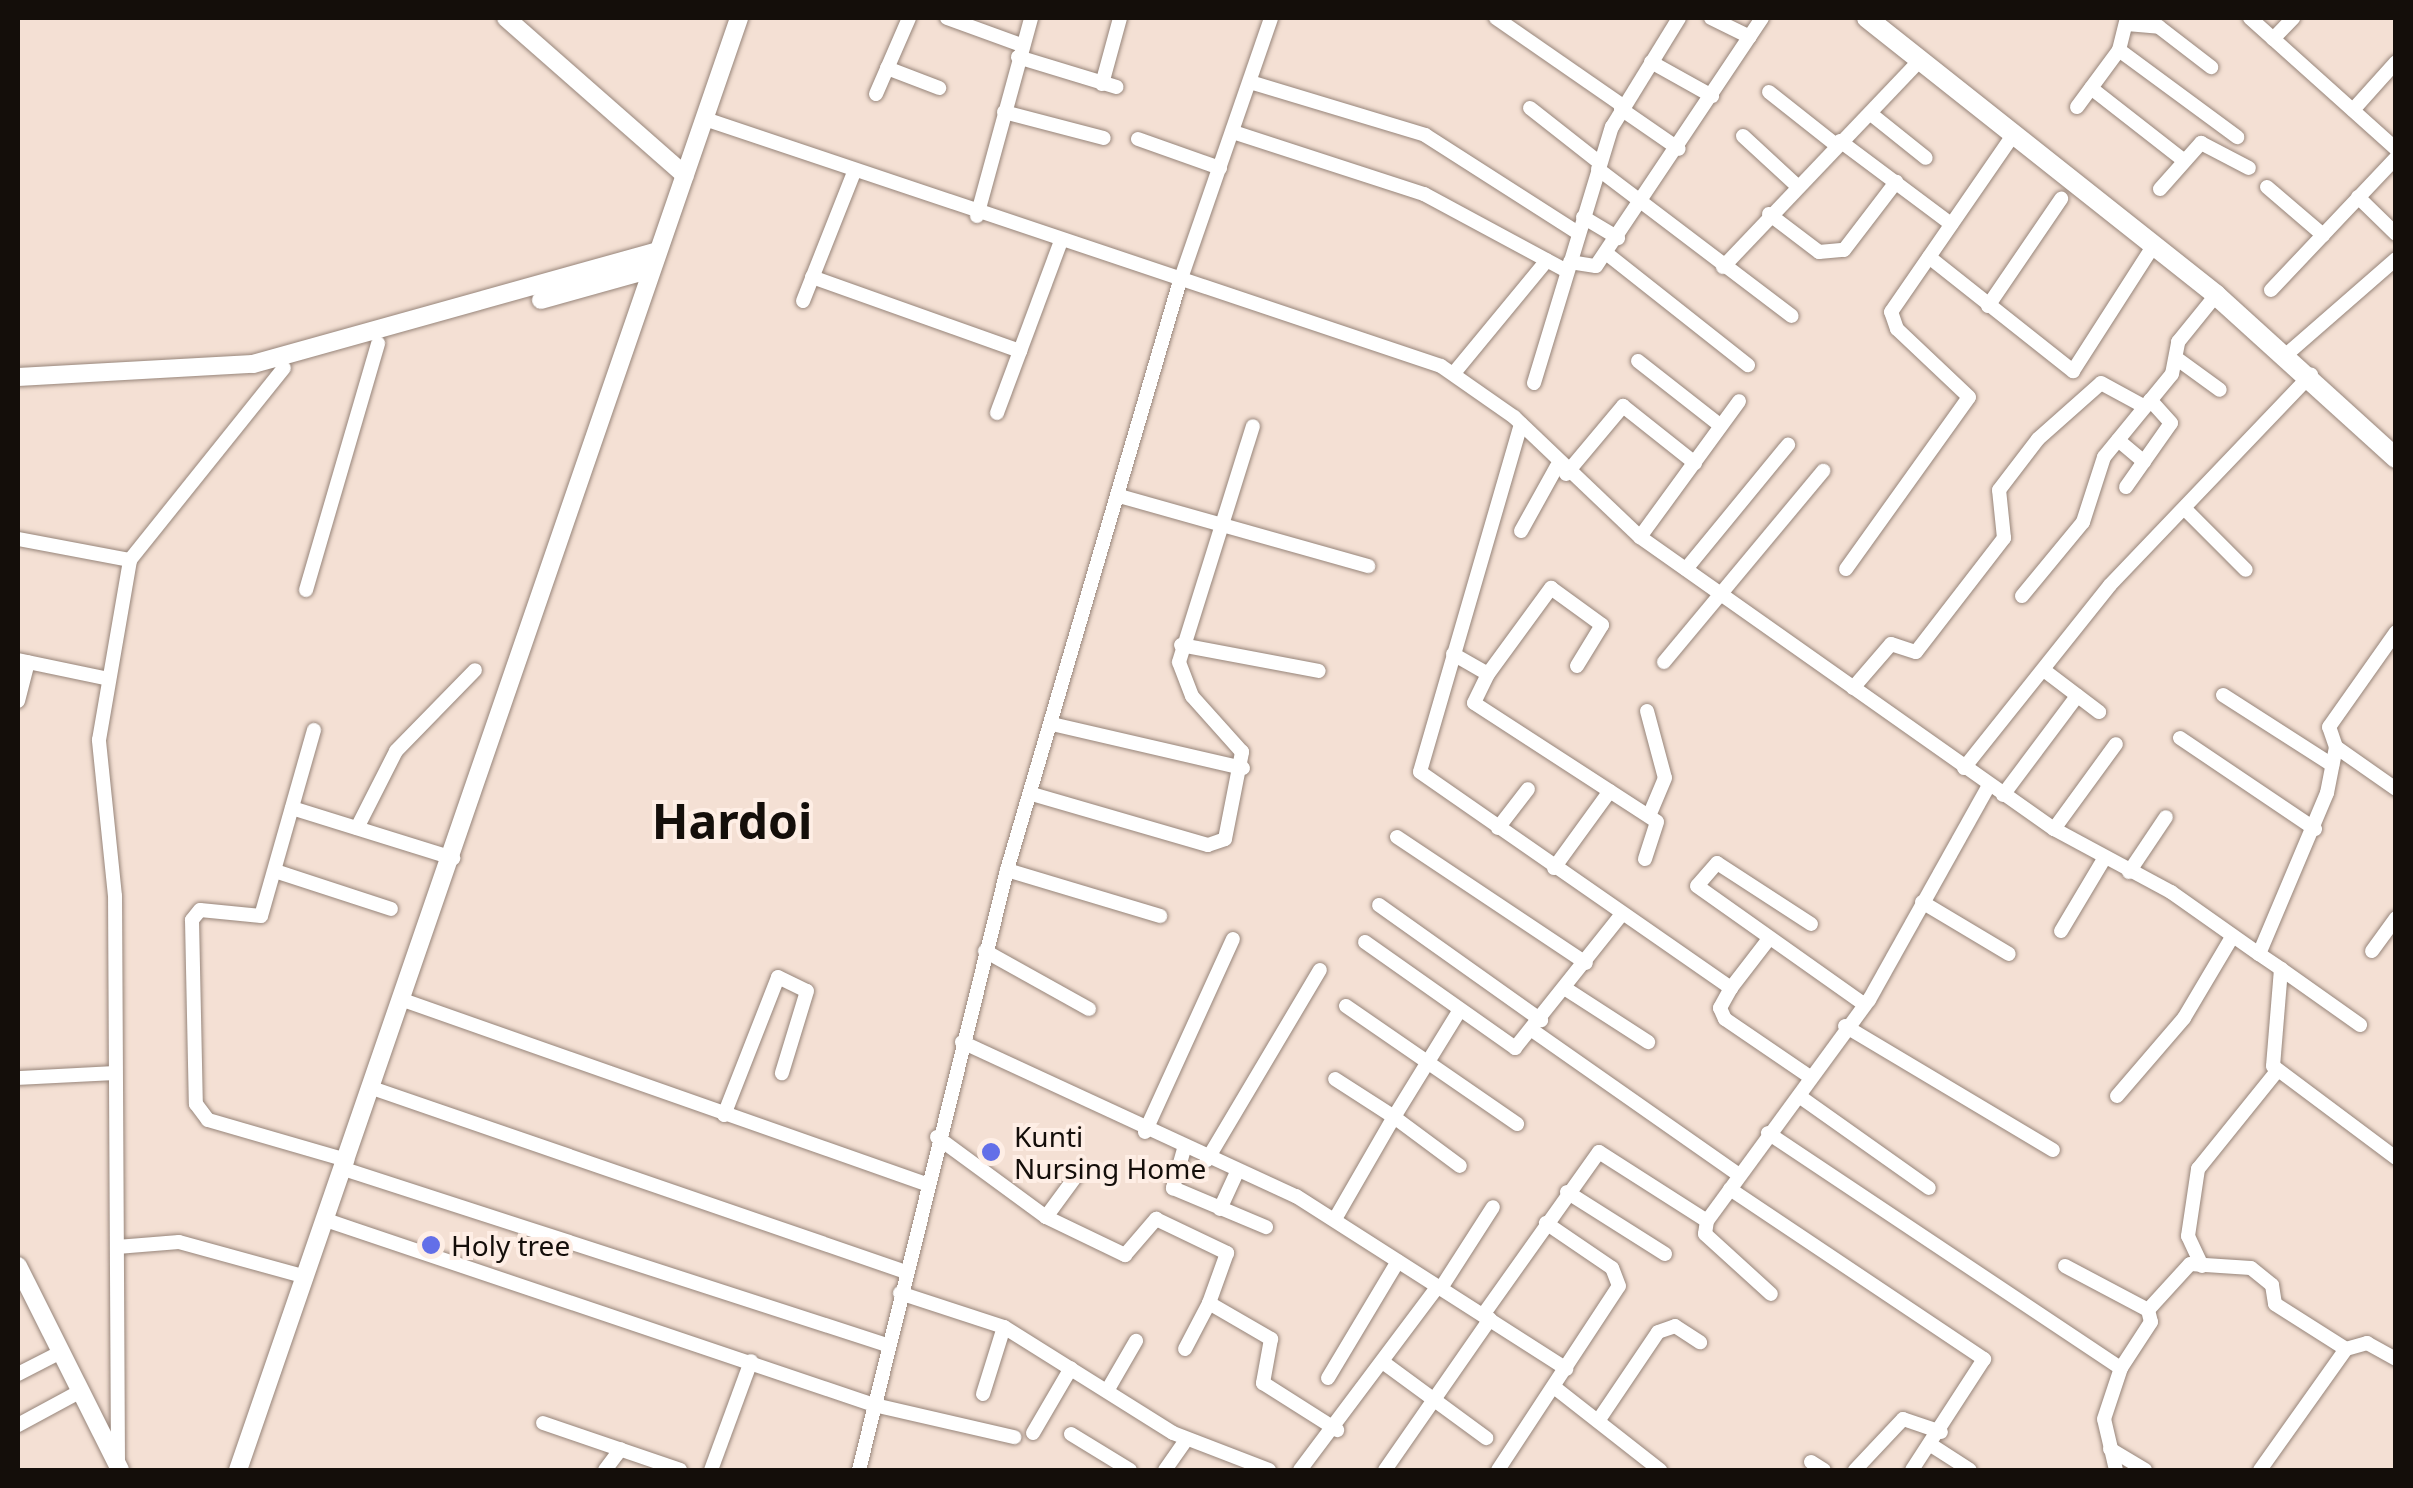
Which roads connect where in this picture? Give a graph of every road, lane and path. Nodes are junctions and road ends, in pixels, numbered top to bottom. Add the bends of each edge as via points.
1 (506, 18) edge
2 (739, 18) edge
3 (909, 18) edge
4 (948, 18) edge
5 (1030, 18) edge
6 (1120, 18) edge
7 (1272, 18) edge
8 (1496, 18) edge
9 (1679, 18) edge
10 (1711, 18) edge
11 (1762, 18) edge
12 (1867, 18) edge
13 (2250, 18) edge
14 (2292, 18) edge
15 (2127, 21) edge
16 (1750, 38) junction
17 (2273, 39) junction
18 (2118, 50) junction
19 (1020, 51) junction
20 (1920, 60) junction
21 (1651, 62) junction
22 (2396, 62) edge
23 (2211, 67) dead end
24 (887, 68) junction
25 (1250, 82) junction
26 (939, 88) dead end
27 (2091, 88) junction
28 (1769, 92) dead end
29 (876, 94) dead end
30 (1712, 96) junction
31 (2076, 107) dead end
32 (1530, 108) dead end
33 (1622, 108) junction
34 (2353, 110) junction
35 (1004, 112) junction
36 (1871, 114) junction
37 (704, 119) junction
38 (1233, 132) junction
39 (2014, 134) junction
40 (1742, 136) dead end
41 (2237, 137) dead end
42 (1104, 138) dead end
43 (1138, 138) dead end
44 (1838, 143) junction
45 (1679, 149) junction
46 (2396, 149) edge
47 (1926, 158) dead end
48 (2396, 158) edge
49 (2184, 160) junction
50 (1599, 166) junction
51 (1220, 168) junction
52 (2248, 168) dead end
53 (686, 175) junction
54 (853, 175) junction
55 (1896, 182) junction
56 (1795, 184) junction
57 (2266, 187) dead end
58 (2160, 190) dead end
59 (2358, 197) junction
60 (2061, 199) dead end
61 (1644, 202) junction
62 (1769, 214) junction
63 (977, 216) junction
64 (1583, 217) junction
65 (1951, 224) junction
66 (1578, 234) junction
67 (2323, 234) junction
68 (2396, 234) edge
69 (1618, 238) junction
70 (1060, 244) junction
71 (2154, 245) junction
72 (1606, 252) junction
73 (1928, 257) junction
74 (2396, 259) edge
75 (654, 260) junction
76 (1548, 260) junction
77 (1568, 267) junction
78 (1723, 267) junction
79 (812, 277) junction
80 (1179, 284) junction
81 (2271, 290) dead end
82 (2216, 295) junction
83 (804, 301) dead end
84 (1988, 306) junction
85 (1792, 316) dead end
86 (378, 343) junction
87 (1020, 351) junction
88 (2287, 354) junction
89 (2176, 358) junction
90 (1638, 361) dead end
91 (1748, 365) dead end
92 (284, 368) junction
93 (1454, 374) junction
94 (2311, 375) junction
95 (18, 377) edge
96 (1534, 384) dead end
97 (18, 388) edge
98 (2220, 390) dead end
99 (1739, 401) dead end
100 (2148, 403) junction
101 (997, 413) dead end
102 (1521, 424) junction
103 (1253, 426) dead end
104 (1721, 426) junction
105 (2118, 440) junction
106 (1788, 444) dead end
107 (2396, 458) edge
108 (2144, 462) junction
109 (1695, 464) junction
110 (1562, 470) junction
111 (1823, 472) dead end
112 (2126, 487) dead end
113 (1119, 496) junction
114 (2186, 511) junction
115 (1222, 525) junction
116 (1521, 531) dead end
117 (1640, 538) junction
118 (18, 539) edge
119 (130, 560) junction
120 (1368, 566) dead end
121 (1686, 569) junction
122 (1846, 569) dead end
123 (2246, 570) dead end
124 (306, 590) dead end
125 (1724, 596) junction
126 (2022, 596) dead end
127 (2396, 632) edge
128 (1181, 644) junction
129 (1453, 654) junction
130 (23, 661) edge
131 (1664, 662) dead end
132 (1577, 666) dead end
133 (475, 670) dead end
134 (2045, 670) junction
135 (1319, 671) dead end
136 (1488, 674) junction
137 (109, 679) junction
138 (1853, 688) junction
139 (2223, 695) dead end
140 (2078, 696) junction
141 (18, 702) edge
142 (1647, 711) dead end
143 (2099, 712) dead end
144 (1052, 724) junction
145 (314, 730) dead end
146 (2180, 738) dead end
147 (2116, 744) dead end
148 (2336, 746) junction
149 (2332, 765) junction
150 (1243, 768) junction
151 (1964, 768) junction
152 (1988, 785) junction
153 (1528, 789) dead end
154 (2396, 789) edge
155 (1610, 791) junction
156 (1032, 794) junction
157 (2003, 795) junction
158 (292, 808) junction
159 (1649, 816) junction
160 (2166, 817) dead end
161 (358, 828) junction
162 (1498, 828) junction
163 (2054, 829) junction
164 (2315, 829) junction
165 (1397, 837) dead end
166 (453, 858) junction
167 (1645, 859) dead end
168 (2104, 859) junction
169 (1554, 868) junction
170 (1007, 870) junction
171 (275, 871) junction
172 (2129, 872) junction
173 (1922, 902) junction
174 (1379, 905) dead end
175 (391, 909) dead end
176 (1621, 915) junction
177 (1160, 916) dead end
178 (2396, 918) edge
179 (1811, 924) dead end
180 (2061, 931) dead end
181 (2232, 937) junction
182 (1233, 939) dead end
183 (1768, 940) junction
184 (1365, 942) dead end
185 (985, 951) junction
186 (2372, 952) dead end
187 (2008, 954) dead end
188 (2260, 954) junction
189 (1586, 963) junction
190 (2281, 968) junction
191 (1320, 970) dead end
192 (1731, 988) junction
193 (1566, 989) junction
194 (403, 1000) junction
195 (1861, 1002) junction
196 (1346, 1006) dead end
197 (1089, 1009) dead end
198 (1458, 1013) junction
199 (1537, 1025) junction
200 (2360, 1025) dead end
201 (1845, 1026) junction
202 (962, 1042) junction
203 (1648, 1042) dead end
204 (1427, 1062) junction
205 (2278, 1070) junction
206 (113, 1072) junction
207 (782, 1073) dead end
208 (1810, 1077) junction
209 (18, 1078) edge
210 (1335, 1079) dead end
211 (372, 1088) junction
212 (1798, 1096) junction
213 (2118, 1096) dead end
214 (724, 1115) junction
215 (1394, 1117) junction
216 (1517, 1124) dead end
217 (1146, 1132) junction
218 (1768, 1133) junction
219 (937, 1136) junction
220 (1184, 1149) junction
221 (2052, 1150) dead end
222 (2396, 1158) edge
223 (1208, 1160) junction
224 (345, 1164) junction
225 (1460, 1166) dead end
226 (1080, 1172) dead end
227 (1237, 1172) junction
228 (1738, 1174) junction
229 (926, 1184) junction
230 (1928, 1188) dead end
231 (1730, 1189) junction
232 (1567, 1192) junction
233 (1493, 1207) dead end
234 (1220, 1209) junction
235 (1046, 1217) junction
236 (326, 1220) junction
237 (1335, 1220) junction
238 (1707, 1221) junction
239 (1546, 1223) junction
240 (1266, 1227) dead end
241 (118, 1248) junction
242 (1665, 1254) dead end
243 (1398, 1261) junction
244 (18, 1266) edge
245 (2065, 1266) dead end
246 (2202, 1266) junction
247 (906, 1272) junction
248 (306, 1276) junction
249 (1440, 1287) junction
250 (900, 1294) junction
251 (1771, 1294) dead end
252 (1210, 1303) junction
253 (2148, 1310) junction
254 (1486, 1317) junction
255 (1004, 1327) junction
256 (1136, 1341) dead end
257 (1700, 1342) dead end
258 (887, 1345) junction
259 (1185, 1349) dead end
260 (2346, 1349) junction
261 (61, 1352) junction
262 (2393, 1354) edge
263 (751, 1361) junction
264 (1384, 1363) junction
265 (1070, 1368) junction
266 (2121, 1368) junction
267 (1566, 1369) junction
268 (18, 1374) edge
269 (1328, 1378) dead end
270 (1554, 1387) junction
271 (81, 1391) junction
272 (1107, 1391) junction
273 (983, 1394) dead end
274 (1434, 1399) junction
275 (874, 1406) junction
276 (1598, 1421) junction
277 (543, 1423) dead end
278 (18, 1424) edge
279 (1336, 1430) junction
280 (1941, 1432) junction
281 (1033, 1433) dead end
282 (1071, 1434) dead end
283 (1014, 1437) dead end
284 (1486, 1438) dead end
285 (1186, 1440) junction
286 (1931, 1446) junction
287 (2110, 1448) junction
288 (622, 1449) junction
289 (1649, 1467) edge
290 (119, 1468) edge
291 (238, 1470) edge
292 (606, 1470) edge
293 (680, 1470) edge
294 (712, 1470) edge
295 (859, 1470) edge
296 (1130, 1470) edge
297 (1165, 1470) edge
298 (1268, 1470) edge
299 (1300, 1470) edge
300 (1385, 1470) edge
301 (1498, 1470) edge
302 (1855, 1470) edge
303 (1912, 1470) edge
304 (1970, 1470) edge
305 (2116, 1470) edge
306 (2146, 1470) edge
307 (2260, 1470) edge

1 - 53 street
2 - 37 street
3 - 24 street
4 - 19 street
5 - 19 street
6 - 19 street via 1110,85
7 - 25 street
8 - 33 street
9 - 21 street
10 - 16 street
11 - 16 street
12 - 20 main road
13 - 17 street
14 - 17 street
15 - 18 street
15 - 23 street via 2159,27
16 - 30 street
17 - 34 street
18 - 27 street
18 - 41 street
19 - 35 street
20 - 36 street
20 - 39 main road
21 - 30 street
21 - 33 street
22 - 34 street
24 - 26 street
24 - 29 street
25 - 38 street
25 - 66 street via 1424,135
27 - 31 street
27 - 49 street
28 - 44 street
30 - 45 street
32 - 50 street
33 - 45 street
33 - 50 street
34 - 46 street
35 - 42 street
35 - 63 street
36 - 44 street
36 - 47 street
37 - 53 street
37 - 54 street
38 - 51 street
38 - 76 street via 1424,194
39 - 65 street
39 - 71 main road
40 - 56 street
43 - 51 street
44 - 55 street
44 - 56 street
45 - 61 street
48 - 59 street
49 - 52 street via 2203,143
49 - 58 street
50 - 61 street
50 - 64 street
51 - 80 street
53 - 75 street
54 - 63 street
54 - 79 street
55 - 62 street via 1844,250 1819,252
55 - 65 street
56 - 62 street
57 - 67 street
59 - 67 street
59 - 68 street
60 - 84 street
61 - 69 street
61 - 78 street
62 - 78 street
63 - 70 street
64 - 66 street
64 - 69 street
65 - 73 street
66 - 77 street
67 - 81 street
69 - 72 street
70 - 80 street
70 - 87 street
71 - 82 main road
71 - 84 street via 2074,371
72 - 77 street via 1590,270
72 - 91 street
73 - 84 street
73 - 122 street via 1891,321 1970,395
74 - 88 street
75 - 86 street
75 - 95 street via 253,364
75 - 166 street
76 - 77 street
76 - 93 street
77 - 96 street
78 - 85 street
79 - 83 street
79 - 87 street
80 - 93 street
80 - 113 street
82 - 88 main road
82 - 89 street
86 - 92 street
86 - 124 street
87 - 101 street
88 - 94 main road
89 - 98 street
89 - 100 street
90 - 104 street
92 - 97 street via 180,386
92 - 119 street
93 - 102 street
94 - 107 main road
94 - 114 street
99 - 104 street
100 - 105 street
100 - 108 street via 2171,423
100 - 138 street via 2099,384 2038,439 1999,490 2004,538 1916,652 1888,646
102 - 110 street
102 - 129 street
103 - 115 street
104 - 109 street
105 - 108 street
105 - 126 street via 2100,465 2083,522
106 - 121 street
108 - 112 street
109 - 110 street via 1623,406
109 - 117 street
110 - 116 street
110 - 117 street
111 - 125 street
113 - 115 street
113 - 144 street
114 - 123 street
114 - 134 street via 2116,579
115 - 120 street
115 - 128 street
117 - 121 street
118 - 119 street
119 - 137 street
121 - 125 street
125 - 131 street
125 - 138 street
127 - 148 street via 2329,726
128 - 135 street
128 - 150 street via 1182,678 1238,744
129 - 136 street
129 - 162 street via 1418,768
130 - 137 street
130 - 141 street
132 - 136 street via 1602,625 1546,588
133 - 161 street via 396,752
134 - 140 street
134 - 151 street
136 - 155 street via 1474,703
137 - 206 street via 99,740 114,876
138 - 151 street
139 - 149 street
140 - 143 street
140 - 157 street
142 - 159 street via 1664,778
144 - 150 street
144 - 156 street
145 - 158 street
146 - 164 street
147 - 163 street
148 - 149 street
148 - 154 street
149 - 164 street
150 - 156 street via 1230,830 1217,845
151 - 152 street
152 - 157 street
152 - 173 street
153 - 162 street
155 - 159 street
155 - 169 street
156 - 170 street
157 - 163 street
158 - 161 street
158 - 171 street
159 - 167 street via 1661,831
160 - 172 street
161 - 166 street
162 - 169 street
163 - 168 street
164 - 188 street
165 - 189 street
166 - 194 street
168 - 172 street
168 - 180 street
169 - 176 street
170 - 177 street
170 - 185 street
171 - 175 street
171 - 224 street via 258,918 200,910 192,920 196,1104 208,1120
172 - 181 street
173 - 187 street
173 - 195 street
174 - 199 street
176 - 189 street
176 - 192 street
178 - 186 street
179 - 183 street via 1710,865 1698,890
181 - 188 street
181 - 213 street via 2184,1018
182 - 217 street
183 - 192 street
183 - 195 street
184 - 198 street
185 - 197 street
185 - 202 street
188 - 190 street
189 - 193 street
190 - 200 street
190 - 205 street via 2268,1036
191 - 223 street
192 - 208 street via 1720,1008 1725,1019
193 - 199 street
193 - 203 street
194 - 211 street
194 - 214 street
195 - 201 street
196 - 204 street
198 - 199 street via 1511,1048
198 - 204 street
199 - 228 street
201 - 208 street
201 - 221 street
202 - 217 street
202 - 219 street
204 - 215 street
204 - 216 street
205 - 222 street
205 - 246 street via 2198,1169 2188,1236
206 - 209 street
206 - 241 street
207 - 214 street via 807,991 778,976
208 - 212 street
210 - 215 street
211 - 224 street
211 - 247 street
212 - 218 street
212 - 230 street
214 - 229 street
215 - 225 street
215 - 237 street
217 - 220 street
218 - 228 street
218 - 266 street
219 - 229 street
219 - 235 street
220 - 223 street
220 - 234 street via 1174,1188
223 - 227 street
224 - 236 street
224 - 258 street
226 - 235 street
227 - 234 street
227 - 237 street
228 - 231 street
229 - 247 street
231 - 238 street
231 - 280 street via 1976,1350 1985,1370
232 - 238 street via 1603,1152
232 - 239 street
232 - 242 street
233 - 249 street
234 - 240 street
235 - 252 street via 1125,1255 1156,1219 1226,1253
236 - 248 street
236 - 263 street
237 - 243 street
238 - 251 street via 1705,1234
239 - 254 street
239 - 267 street via 1612,1268 1619,1286
241 - 248 street via 179,1242
241 - 290 street
243 - 249 street
243 - 269 street
244 - 261 street
245 - 253 street
246 - 253 street via 2185,1266
246 - 260 street via 2251,1268 2272,1285 2275,1304
247 - 250 street
248 - 291 street
249 - 254 street
249 - 264 street
250 - 255 street
250 - 258 street
252 - 259 street
252 - 279 street via 1274,1344 1263,1383
253 - 266 street via 2151,1322
254 - 267 street
254 - 274 street
255 - 265 street
255 - 273 street
256 - 272 street
257 - 276 street via 1675,1326 1658,1332
258 - 275 street
260 - 262 street via 2368,1343
260 - 307 street
261 - 268 street
261 - 271 street
263 - 275 street
263 - 294 street
264 - 274 street
264 - 279 street
265 - 272 street
265 - 281 street
266 - 287 street via 2105,1410
267 - 270 street
270 - 276 street
270 - 301 street
271 - 278 street
271 - 290 street
272 - 285 street
274 - 284 street
274 - 300 street
275 - 283 street
275 - 295 street
276 - 289 street
277 - 288 street
279 - 299 street
280 - 286 street
280 - 302 street via 1910,1416
282 - 296 street
285 - 297 street
285 - 298 street
286 - 303 street
286 - 304 street
287 - 305 street
287 - 306 street
288 - 292 street
288 - 293 street

